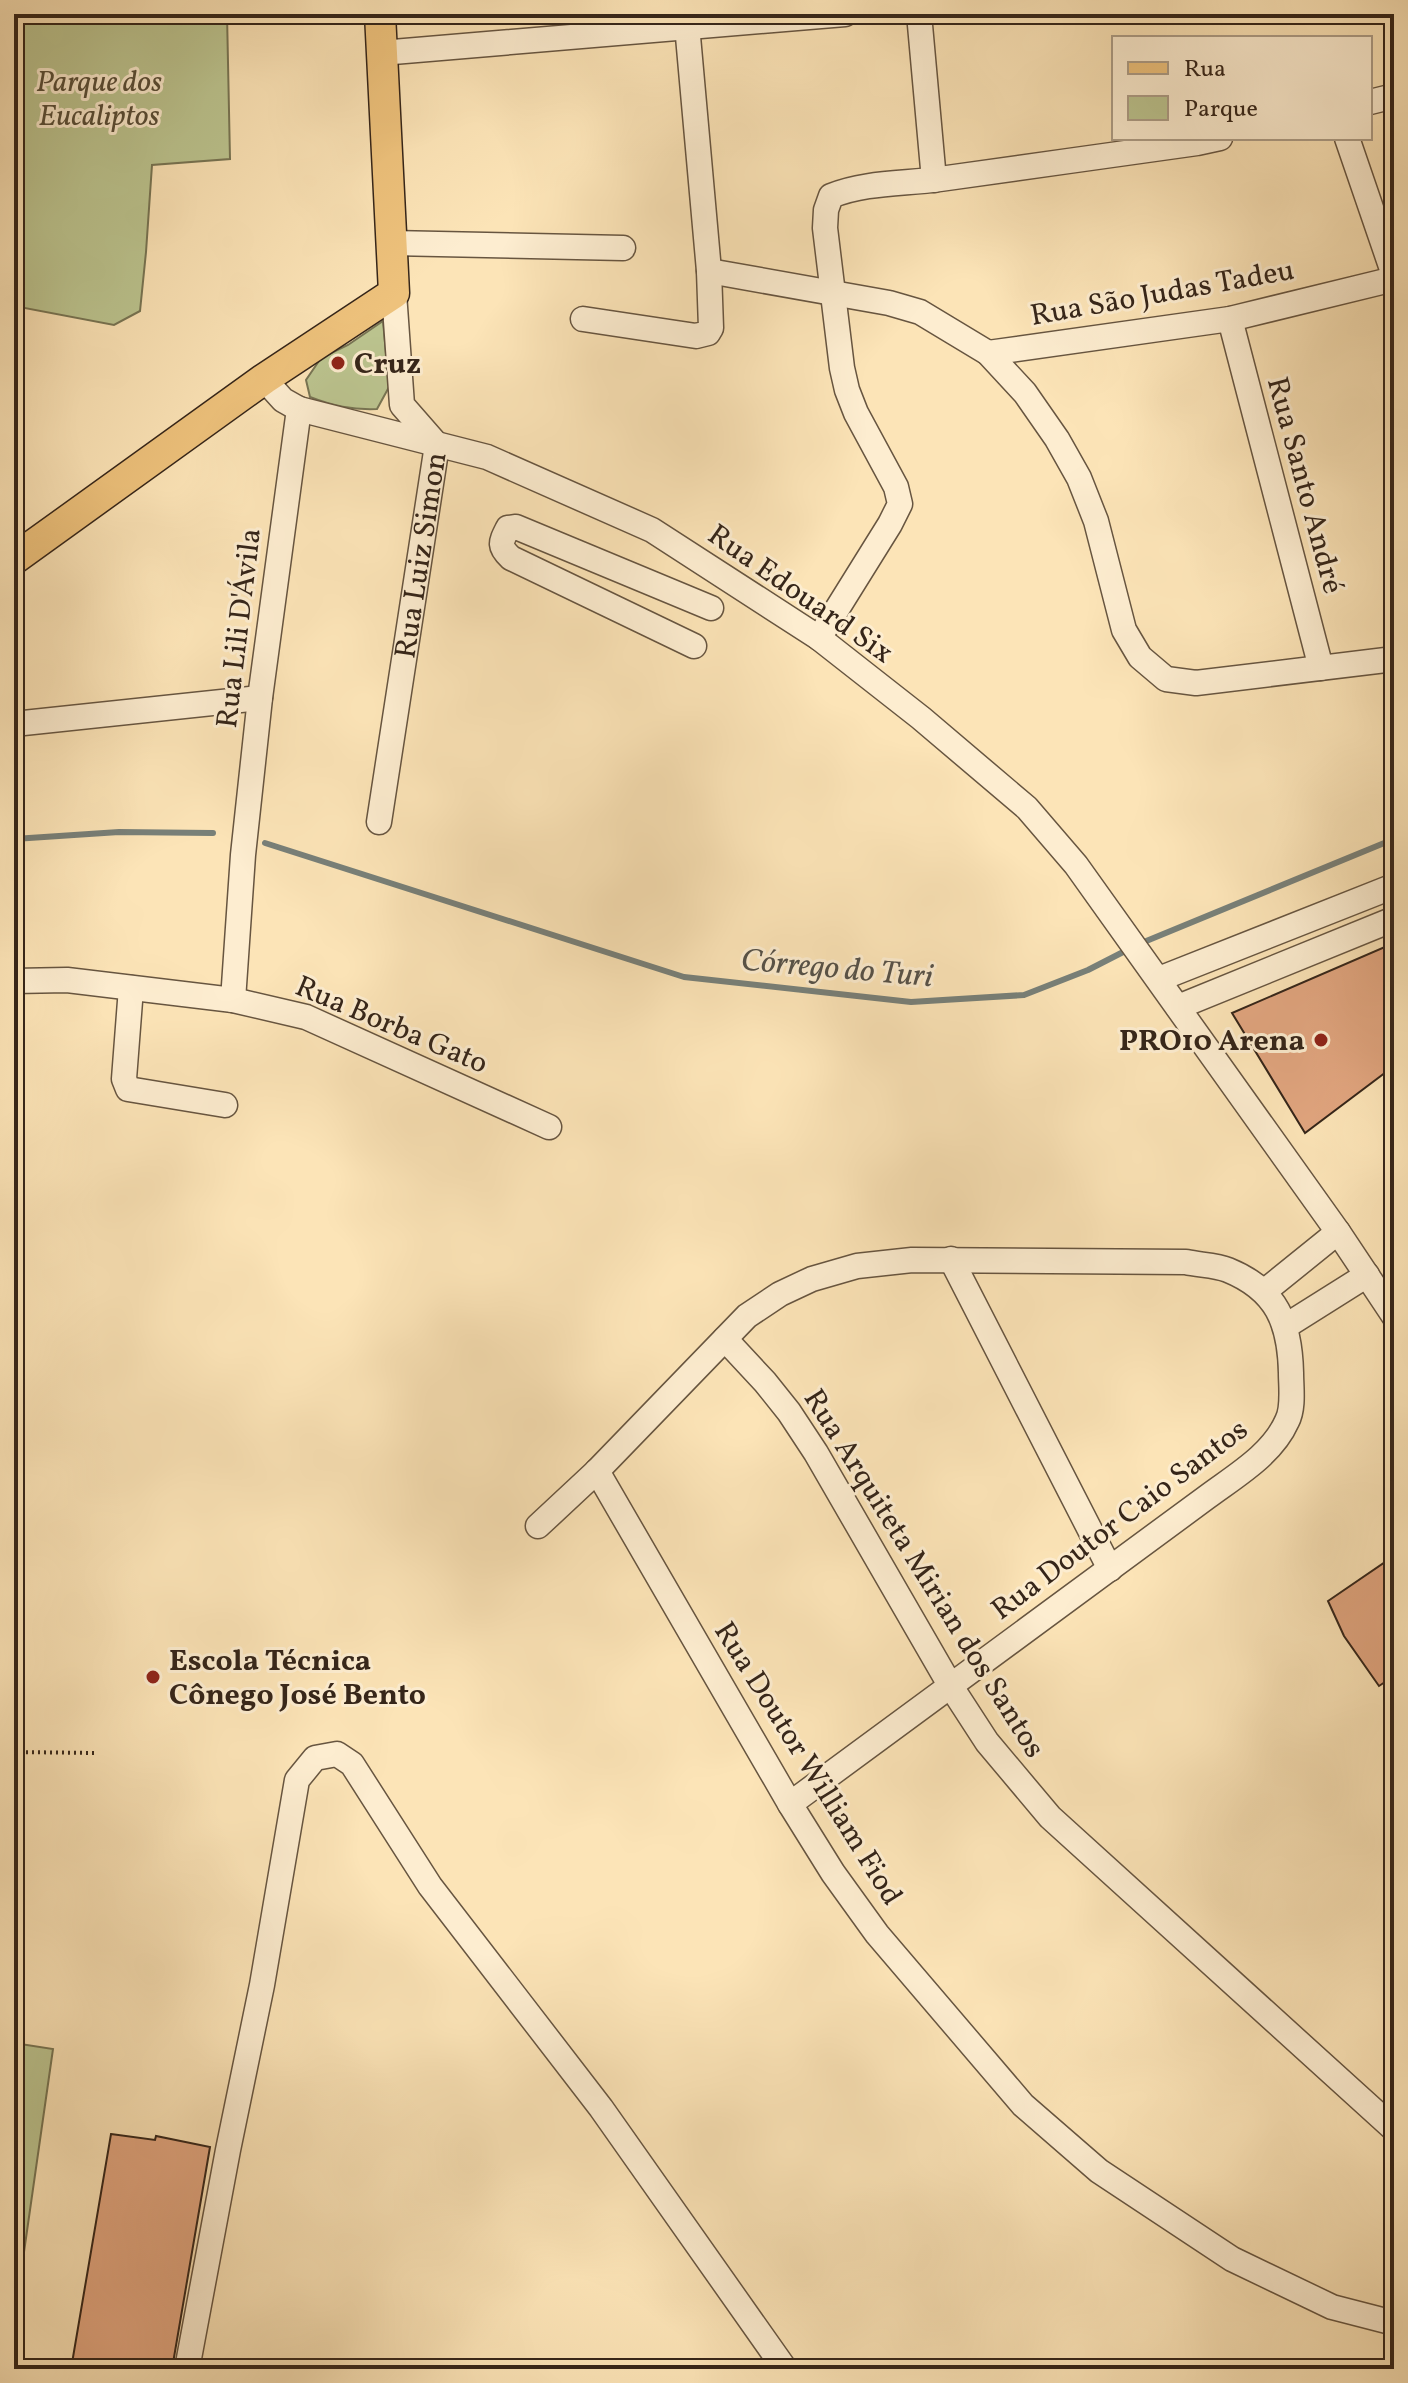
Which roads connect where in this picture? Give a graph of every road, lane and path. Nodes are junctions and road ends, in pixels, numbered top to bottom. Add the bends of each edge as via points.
1 (380, 14) edge
2 (839, 14) edge
3 (919, 14) edge
4 (686, 21) edge
5 (381, 53) junction
6 (1394, 96) edge
7 (1372, 102) edge
8 (1211, 140) edge
9 (1348, 140) edge
10 (934, 180) junction
11 (391, 243) junction
12 (623, 248) dead end
13 (709, 271) junction
14 (1394, 277) edge
15 (832, 292) junction
16 (394, 293) junction
17 (583, 319) dead end
18 (1230, 319) junction
19 (988, 353) junction
20 (264, 379) junction
21 (402, 405) junction
22 (299, 409) junction
23 (372, 427) junction
24 (437, 445) junction
25 (14, 559) edge
26 (711, 608) dead end
27 (819, 638) junction
28 (694, 646) dead end
29 (1394, 659) edge
30 (1321, 668) junction
31 (260, 698) junction
32 (14, 724) edge
33 (379, 822) dead end
34 (1394, 886) edge
35 (1394, 919) edge
36 (1159, 979) junction
37 (14, 981) edge
38 (131, 988) junction
39 (233, 1000) junction
40 (1178, 1007) junction
41 (225, 1105) dead end
42 (549, 1127) dead end
43 (1338, 1232) junction
44 (951, 1259) junction
45 (1367, 1275) junction
46 (1265, 1291) junction
47 (1394, 1316) edge
48 (1286, 1326) junction
49 (725, 1339) junction
50 (597, 1471) junction
51 (538, 1526) dead end
52 (1110, 1569) junction
53 (950, 1685) junction
54 (14, 1752) edge
55 (96, 1753) dead end
56 (790, 1804) junction
57 (1394, 2129) edge
58 (1394, 2323) edge
59 (187, 2369) edge
60 (785, 2369) edge

1 - 5 main road
2 - 4 street
3 - 10 street
4 - 5 street
4 - 13 street
5 - 11 main road
6 - 7 street
8 - 10 street
9 - 14 street
10 - 15 street via 831,196 825,228
11 - 12 street
11 - 16 main road
13 - 15 street
13 - 17 street via 708,333 696,336
14 - 18 street, Rua São Judas Tadeu
15 - 19 street via 920,312
15 - 27 street via 847,390 900,504
16 - 20 main road
16 - 21 street
18 - 19 street, Rua São Judas Tadeu
18 - 30 street, Rua Santo André
19 - 30 street via 1025,393 1079,478 1096,521 1124,630 1140,657 1166,679 1196,683
20 - 22 street
20 - 25 main road
21 - 23 street
21 - 24 street, Rua Luiz Simon
22 - 23 street, Rua Edouard Six
22 - 31 street, Rua Lili D'Ávila
23 - 24 street, Rua Edouard Six
24 - 27 street, Rua Edouard Six via 487,457 652,530
24 - 33 street, Rua Luiz Simon
26 - 28 street via 516,527 508,528 501,542 511,558
27 - 36 street, Rua Edouard Six via 1027,808
29 - 30 street
31 - 32 street
31 - 39 street, Rua Lili D'Ávila
34 - 36 street
35 - 40 street
36 - 40 street, Rua Edouard Six
37 - 38 street, Rua Borba Gato via 67,980
38 - 39 street, Rua Borba Gato
38 - 41 street via 124,1079 128,1089
39 - 42 street, Rua Borba Gato via 306,1017
40 - 43 street, Rua Edouard Six
43 - 45 street, Rua Edouard Six
43 - 46 street
44 - 46 street via 1186,1262 1227,1269
44 - 49 street via 857,1266 812,1279 747,1316
44 - 52 street
45 - 47 street, Rua Edouard Six
45 - 48 street
46 - 48 street
48 - 52 street, Rua Doutor Caio Santos via 1291,1355 1289,1419 1277,1438
49 - 50 street
49 - 53 street, Rua Arquiteta Mirian dos Santos via 789,1412 816,1453
50 - 51 street
50 - 56 street, Rua Doutor William Fiod
52 - 53 street, Rua Doutor Caio Santos
53 - 56 street, Rua Doutor Caio Santos
53 - 57 street, Rua Arquiteta Mirian dos Santos via 987,1742 1050,1817
54 - 55 path
56 - 58 street, Rua Doutor William Fiod via 877,1934 1023,2105 1099,2171 1232,2259 1332,2307
59 - 60 street via 297,1780 315,1758 337,1754 352,1764 430,1886 601,2108

